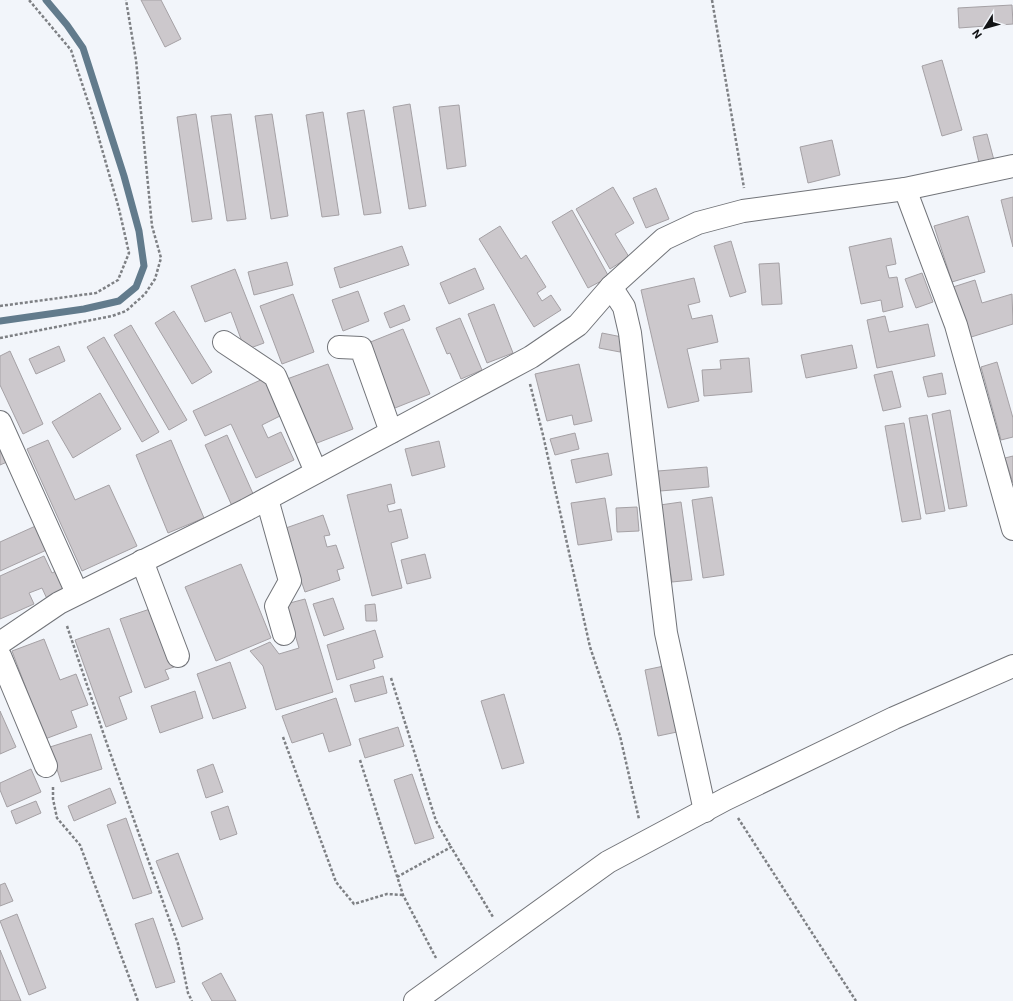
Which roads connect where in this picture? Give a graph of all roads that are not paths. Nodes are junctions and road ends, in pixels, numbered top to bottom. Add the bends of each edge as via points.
1 (1013, 166) edge
2 (905, 190) junction
3 (611, 287) junction
4 (224, 342) dead end
5 (339, 347) dead end
6 (0, 422) edge
7 (391, 432) junction
8 (316, 472) junction
9 (267, 499) junction
10 (1013, 529) edge
11 (142, 561) junction
12 (68, 598) junction
13 (284, 634) dead end
14 (0, 643) edge
15 (0, 656) edge
16 (178, 656) dead end
17 (1013, 666) edge
18 (46, 766) road end
19 (705, 810) junction
20 (415, 1001) edge

1 - 2 street
2 - 3 street via 743,211 698,223 664,239
2 - 10 street via 956,325
3 - 7 street via 578,325 524,360
3 - 19 street via 624,307 630,333 666,633
4 - 8 street via 275,376
5 - 7 street via 361,348
6 - 12 street
7 - 8 street
8 - 9 street
9 - 11 street
9 - 13 street via 290,580 276,606
11 - 12 street
11 - 16 street
12 - 14 street
15 - 18 street
17 - 19 street via 894,718
19 - 20 street via 608,862

